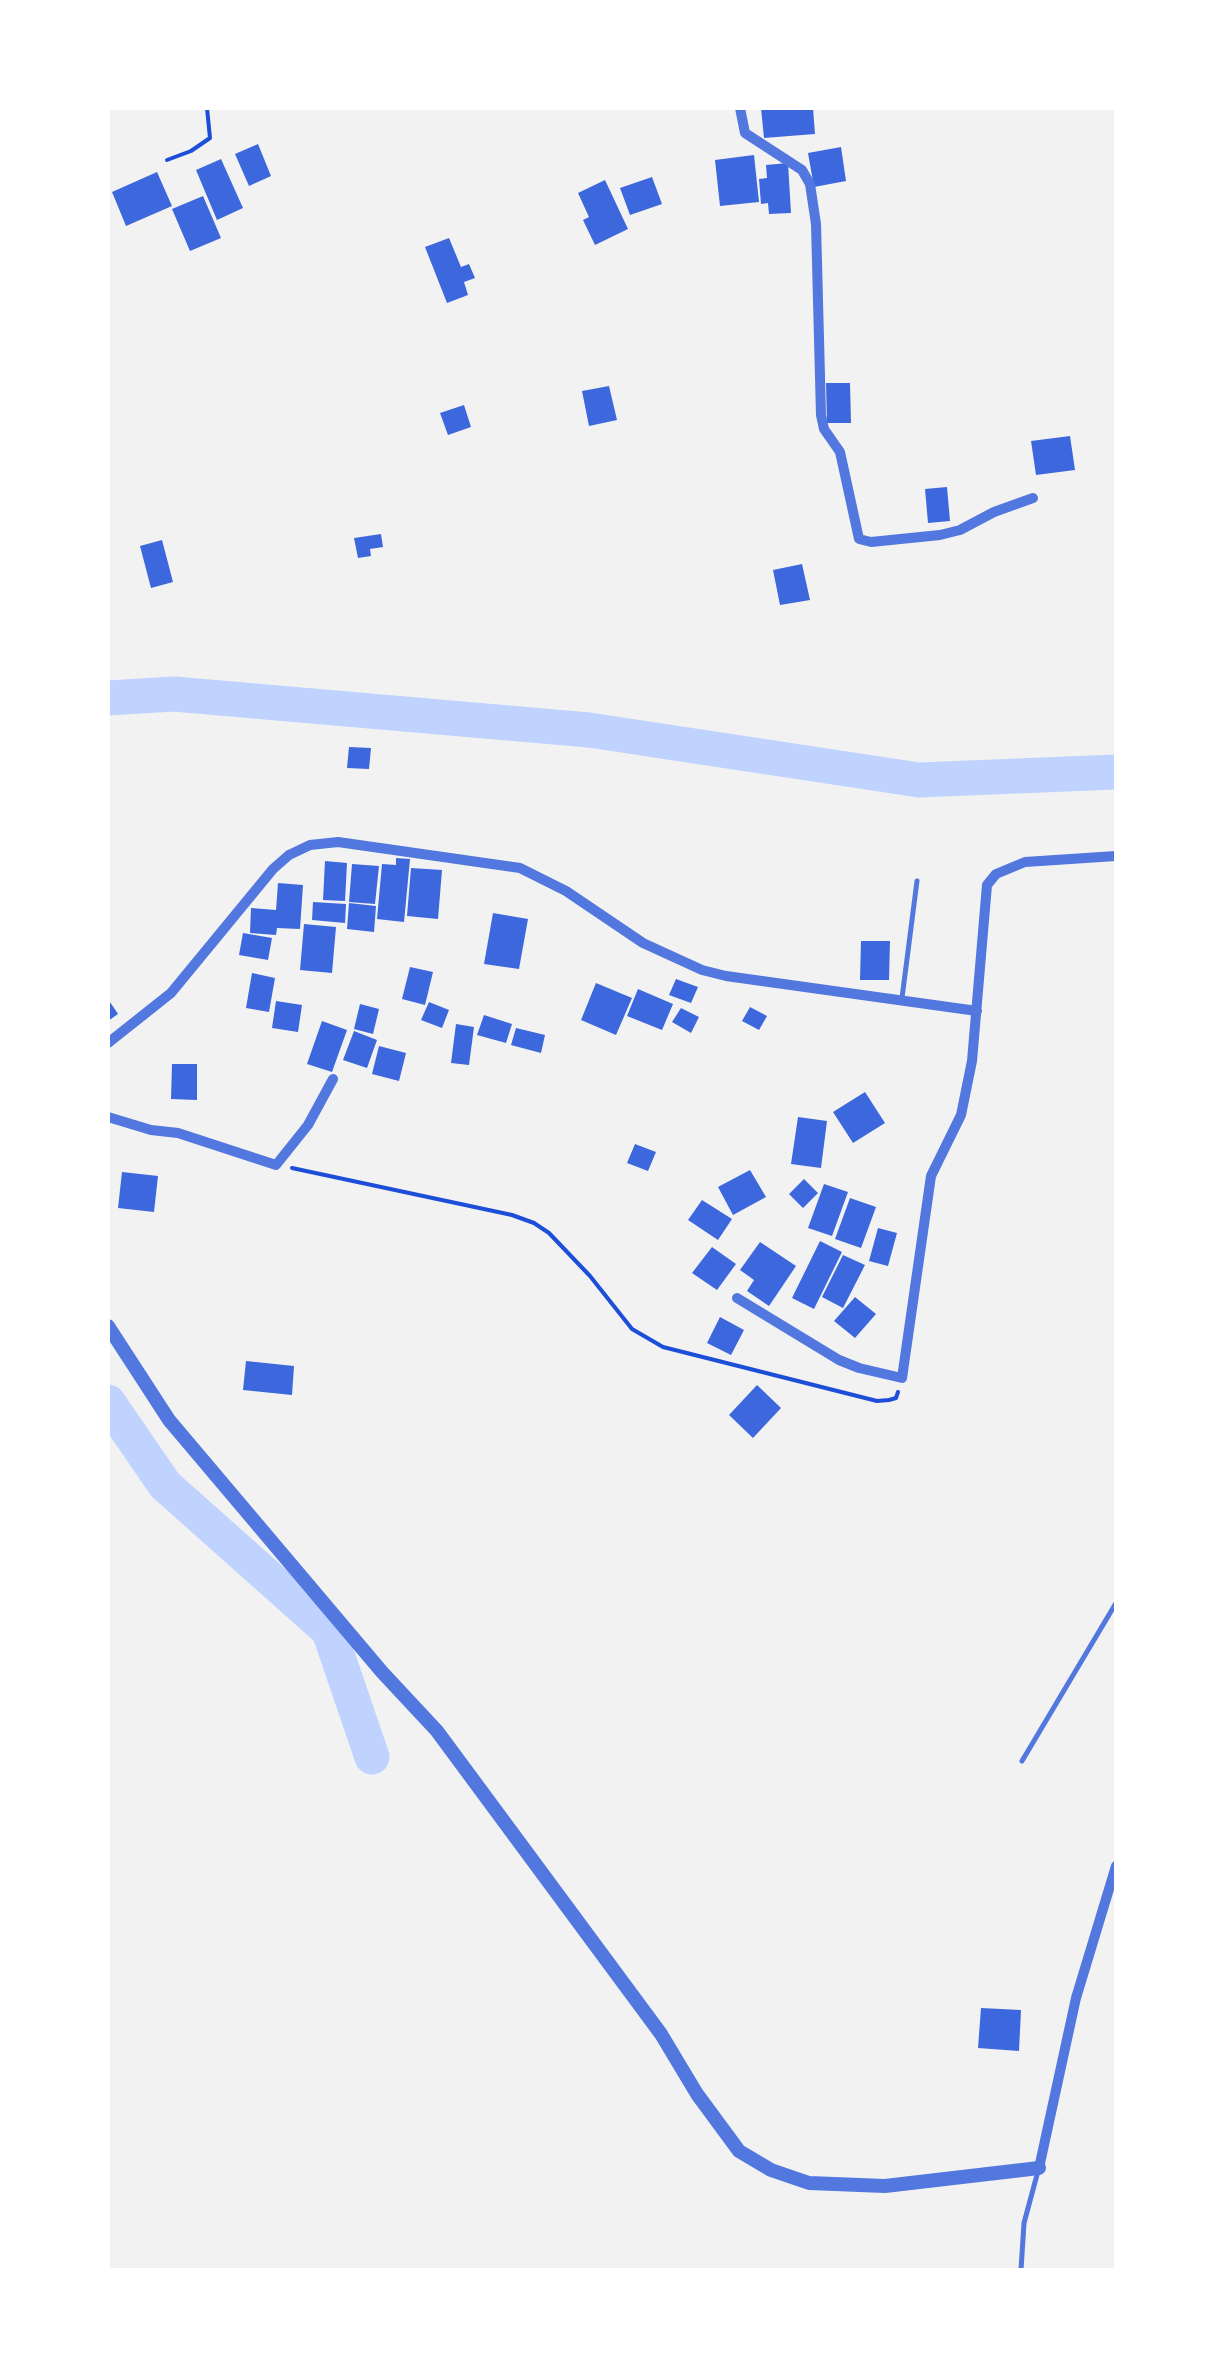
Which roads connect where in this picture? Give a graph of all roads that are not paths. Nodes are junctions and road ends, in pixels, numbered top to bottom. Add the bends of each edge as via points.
1 (740, 108) edge
2 (1033, 498) dead end
3 (1116, 856) edge
4 (917, 881) dead end
5 (902, 1001) junction
6 (977, 1011) junction
7 (108, 1043) edge
8 (332, 1080) dead end
9 (108, 1117) edge
10 (737, 1298) dead end
11 (108, 1326) edge
12 (1116, 1603) edge
13 (1022, 1761) dead end
14 (1116, 1866) edge
15 (1039, 2168) junction
16 (1021, 2270) edge

1 - 2 street via 745,133 802,170 810,184 821,415 840,452 859,538 940,535
3 - 6 street via 1024,862 996,874 984,894
4 - 5 lane
5 - 6 street
5 - 7 street via 702,970 643,943 520,868 338,842 288,855 171,994
6 - 10 street via 960,1115 932,1176 902,1378 839,1360
8 - 9 street via 276,1165
11 - 15 street via 169,1420 437,1731 662,2034 739,2151 809,2183 885,2186
12 - 13 lane
14 - 15 street via 1076,1998
15 - 16 lane via 1024,2223

